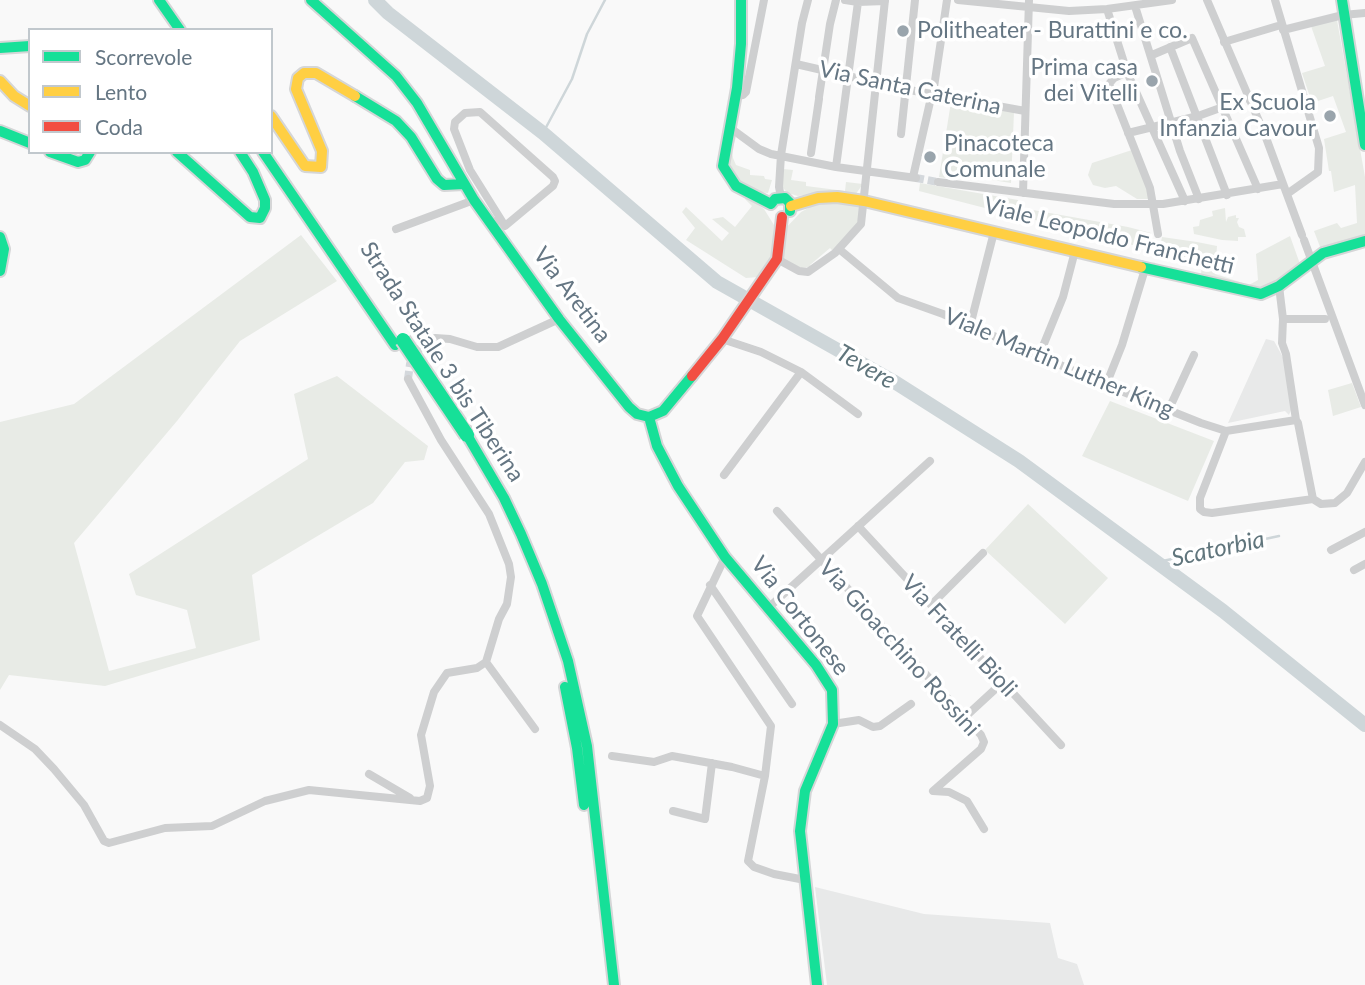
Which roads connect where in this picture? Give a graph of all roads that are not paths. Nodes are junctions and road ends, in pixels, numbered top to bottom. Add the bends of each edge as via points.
1 (159, 0) edge
2 (171, 0) edge
3 (311, 0) edge
4 (741, 0) edge
5 (764, 0) edge
6 (808, 0) edge
7 (836, 0) edge
8 (845, 0) edge
9 (915, 0) edge
10 (947, 0) edge
11 (958, 0) edge
12 (1068, 0) edge
13 (1172, 0) edge
14 (1207, 0) edge
15 (1275, 0) edge
16 (885, 1) edge
17 (858, 2) junction
18 (1029, 4) edge
19 (1135, 6) junction
20 (1343, 8) edge
21 (1107, 9) junction
22 (1069, 11) junction
23 (1365, 13) edge
24 (1282, 27) junction
25 (179, 28) edge
26 (190, 28) edge
27 (1224, 42) junction
28 (28, 46) edge
29 (0, 48) edge
30 (1168, 48) junction
31 (1152, 55) junction
32 (796, 64) junction
33 (823, 71) junction
34 (1128, 72) junction
35 (849, 77) junction
36 (0, 81) edge
37 (877, 83) junction
38 (904, 89) junction
39 (736, 96) junction
40 (931, 96) junction
41 (1234, 103) tunnel mouth
42 (28, 106) edge
43 (1222, 108) junction
44 (1025, 111) junction
45 (1198, 116) junction
46 (273, 119) edge
47 (1171, 123) junction
48 (729, 127) junction
49 (1152, 127) junction
50 (0, 131) edge
51 (901, 134) dead end
52 (1128, 134) junction
53 (28, 142) edge
54 (1365, 145) edge
55 (273, 150) edge
56 (1180, 151) junction
57 (56, 154) edge
58 (89, 154) edge
59 (179, 154) edge
60 (241, 154) edge
61 (264, 154) edge
62 (781, 155) junction
63 (1166, 155) junction
64 (811, 156) junction
65 (836, 167) junction
66 (868, 170) junction
67 (939, 182) tunnel mouth
68 (464, 184) junction
69 (1283, 184) junction
70 (1258, 189) junction
71 (1023, 193) junction
72 (1287, 194) junction
73 (1227, 195) junction
74 (1199, 199) junction
75 (474, 200) junction
76 (864, 201) junction
77 (1185, 201) junction
78 (1154, 204) junction
79 (781, 206) junction
80 (496, 222) junction
81 (396, 229) dead end
82 (994, 232) junction
83 (1158, 234) dead end
84 (0, 237) edge
85 (1362, 240) edge
86 (839, 249) junction
87 (1075, 251) junction
88 (1312, 261) junction
89 (773, 264) junction
90 (1145, 269) junction
91 (0, 271) edge
92 (1279, 286) junction
93 (559, 319) junction
94 (1325, 319) dead end
95 (1283, 320) junction
96 (970, 326) junction
97 (722, 339) junction
98 (399, 343) junction
99 (419, 349) dead end
100 (1194, 355) dead end
101 (1039, 356) junction
102 (802, 372) junction
103 (408, 379) tunnel mouth
104 (1106, 385) junction
105 (1365, 405) edge
106 (1169, 409) junction
107 (858, 414) dead end
108 (649, 416) junction
109 (1296, 420) junction
110 (1226, 431) junction
111 (463, 437) junction
112 (930, 461) dead end
113 (1365, 462) edge
114 (724, 475) dead end
115 (1313, 499) junction
116 (776, 511) dead end
117 (858, 526) junction
118 (1365, 532) edge
119 (1331, 550) dead end
120 (983, 553) dead end
121 (724, 557) junction
122 (820, 560) junction
123 (1365, 564) edge
124 (1354, 570) dead end
125 (710, 584) junction
126 (931, 605) junction
127 (766, 609) junction
128 (486, 662) junction
129 (1003, 682) junction
130 (792, 704) dead end
131 (911, 704) dead end
132 (965, 717) junction
133 (833, 724) junction
134 (0, 725) edge
135 (535, 729) dead end
136 (1061, 745) dead end
137 (612, 756) dead end
138 (712, 763) junction
139 (369, 775) dead end
140 (765, 776) junction
141 (413, 800) junction
142 (673, 811) dead end
143 (984, 829) dead end
144 (805, 880) junction
145 (605, 985) edge
146 (614, 985) edge
147 (817, 985) edge

1 - 25 main road
2 - 26 main road
3 - 68 main road, Via Aretina via 396,76
4 - 39 main road
5 - 39 street via 746,92
6 - 32 street
7 - 33 street
8 - 17 street
9 - 38 street
10 - 40 street
11 - 18 street
12 - 22 street
13 - 19 street
14 - 27 street
15 - 24 street
16 - 17 street
16 - 37 street
17 - 35 street
18 - 22 street
18 - 44 street
19 - 21 street
19 - 31 street
20 - 23 street
20 - 24 street
20 - 54 main road
21 - 22 street
21 - 34 street
24 - 27 street
24 - 72 street via 1319,148 1316,176
27 - 69 street
28 - 29 main road
30 - 31 street
30 - 43 street via 1192,38
30 - 45 street
31 - 47 street
32 - 33 street, Via Santa Caterina
32 - 62 street
33 - 35 street, Via Santa Caterina
33 - 64 street
34 - 49 street
34 - 52 street via 1109,84
35 - 37 street, Via Santa Caterina
35 - 65 street
36 - 42 main road
37 - 38 street, Via Santa Caterina
37 - 66 street
38 - 40 street, Via Santa Caterina
38 - 51 street
39 - 48 main road
40 - 44 street, Via Santa Caterina
40 - 66 street via 914,178
41 - 43 street
43 - 45 street
43 - 70 street
44 - 71 street
45 - 47 street
45 - 73 street
46 - 68 main road via 305,166 321,167 322,151 296,89 304,73 316,73 396,121 444,185
47 - 49 street
47 - 56 street
48 - 62 street via 759,149
48 - 79 main road via 725,170 747,194
49 - 52 street
49 - 63 street
50 - 53 main road
52 - 78 street
55 - 98 main road, Strada Statale 3 bis Tiberina
56 - 63 street
56 - 74 street
57 - 58 main road via 78,162
59 - 60 main road via 250,217 260,218 265,200
61 - 98 main road, Strada Statale 3 bis Tiberina
62 - 64 street
62 - 79 street
63 - 77 street
64 - 65 street
65 - 66 street
66 - 76 street
67 - 71 street
68 - 75 main road, Via Aretina
69 - 70 street
69 - 72 street
70 - 73 street
71 - 78 street
72 - 88 street
73 - 74 street
74 - 77 street
75 - 80 main road, Via Aretina
75 - 81 street
76 - 79 main road, Viale Leopoldo Franchetti via 818,198
76 - 82 main road, Viale Leopoldo Franchetti
76 - 86 street via 861,224
77 - 78 street
78 - 83 street
79 - 89 main road
80 - 80 street via 454,129 465,113 480,112 555,181 505,226
80 - 93 main road, Via Aretina
82 - 87 main road, Viale Leopoldo Franchetti
82 - 96 street
84 - 91 main road via 4,261
85 - 88 main road, Viale Leopoldo Franchetti
86 - 89 street via 808,272
86 - 96 street, Viale Martin Luther King via 898,298
87 - 90 main road, Viale Leopoldo Franchetti
87 - 101 street via 1063,297
88 - 92 main road, Viale Leopoldo Franchetti
88 - 105 street
89 - 97 main road
90 - 92 main road, Viale Leopoldo Franchetti via 1253,294
90 - 104 street
92 - 95 street
93 - 99 street via 498,347 435,338
93 - 108 main road, Via Aretina via 629,407
94 - 95 street
95 - 109 street via 1281,336
96 - 101 street, Viale Martin Luther King
97 - 102 street
97 - 108 main road via 670,404
98 - 111 main road, Strada Statale 3 bis Tiberina
100 - 106 street
101 - 104 street, Viale Martin Luther King
102 - 107 street
102 - 114 street
103 - 128 street via 489,514 509,564 507,604
104 - 106 street, Viale Martin Luther King
106 - 110 street, Viale Martin Luther King
108 - 121 main road, Via Cortonese via 657,446 678,486
109 - 110 street
109 - 115 street
110 - 115 street via 1200,509 1212,513
111 - 145 main road, Strada Statale 3 bis Tiberina via 513,537 559,663 577,748
111 - 146 main road, Strada Statale 3 bis Tiberina via 522,534 568,661 587,746
112 - 117 street
113 - 115 street via 1347,493 1335,503
116 - 122 street, Via Gioacchino Rossini
117 - 122 street
117 - 126 street, Via Fratelli Bioli
118 - 119 street
120 - 126 street
121 - 125 street
121 - 127 main road, Via Cortonese
122 - 127 street
122 - 132 street, Via Gioacchino Rossini
123 - 124 street
125 - 130 street
125 - 140 street via 697,616 771,726
126 - 129 street, Via Fratelli Bioli
127 - 133 main road, Via Cortonese via 827,679 834,700
128 - 135 street
128 - 141 street via 447,673 434,692 421,735 430,793 421,801
129 - 132 street
129 - 136 street, Via Fratelli Bioli
131 - 133 street via 880,726 859,720
132 - 143 street, Via Gioacchino Rossini via 981,735 981,749 933,791 949,792 967,801
133 - 144 main road, Via Cortonese via 805,791 800,831
134 - 141 street via 54,769 109,844 165,828 212,826 265,801 309,790
137 - 138 street via 654,762 672,756
138 - 140 street
138 - 142 street via 705,818
139 - 141 street
140 - 144 street via 748,861 774,874
144 - 147 main road, Via Cortonese

